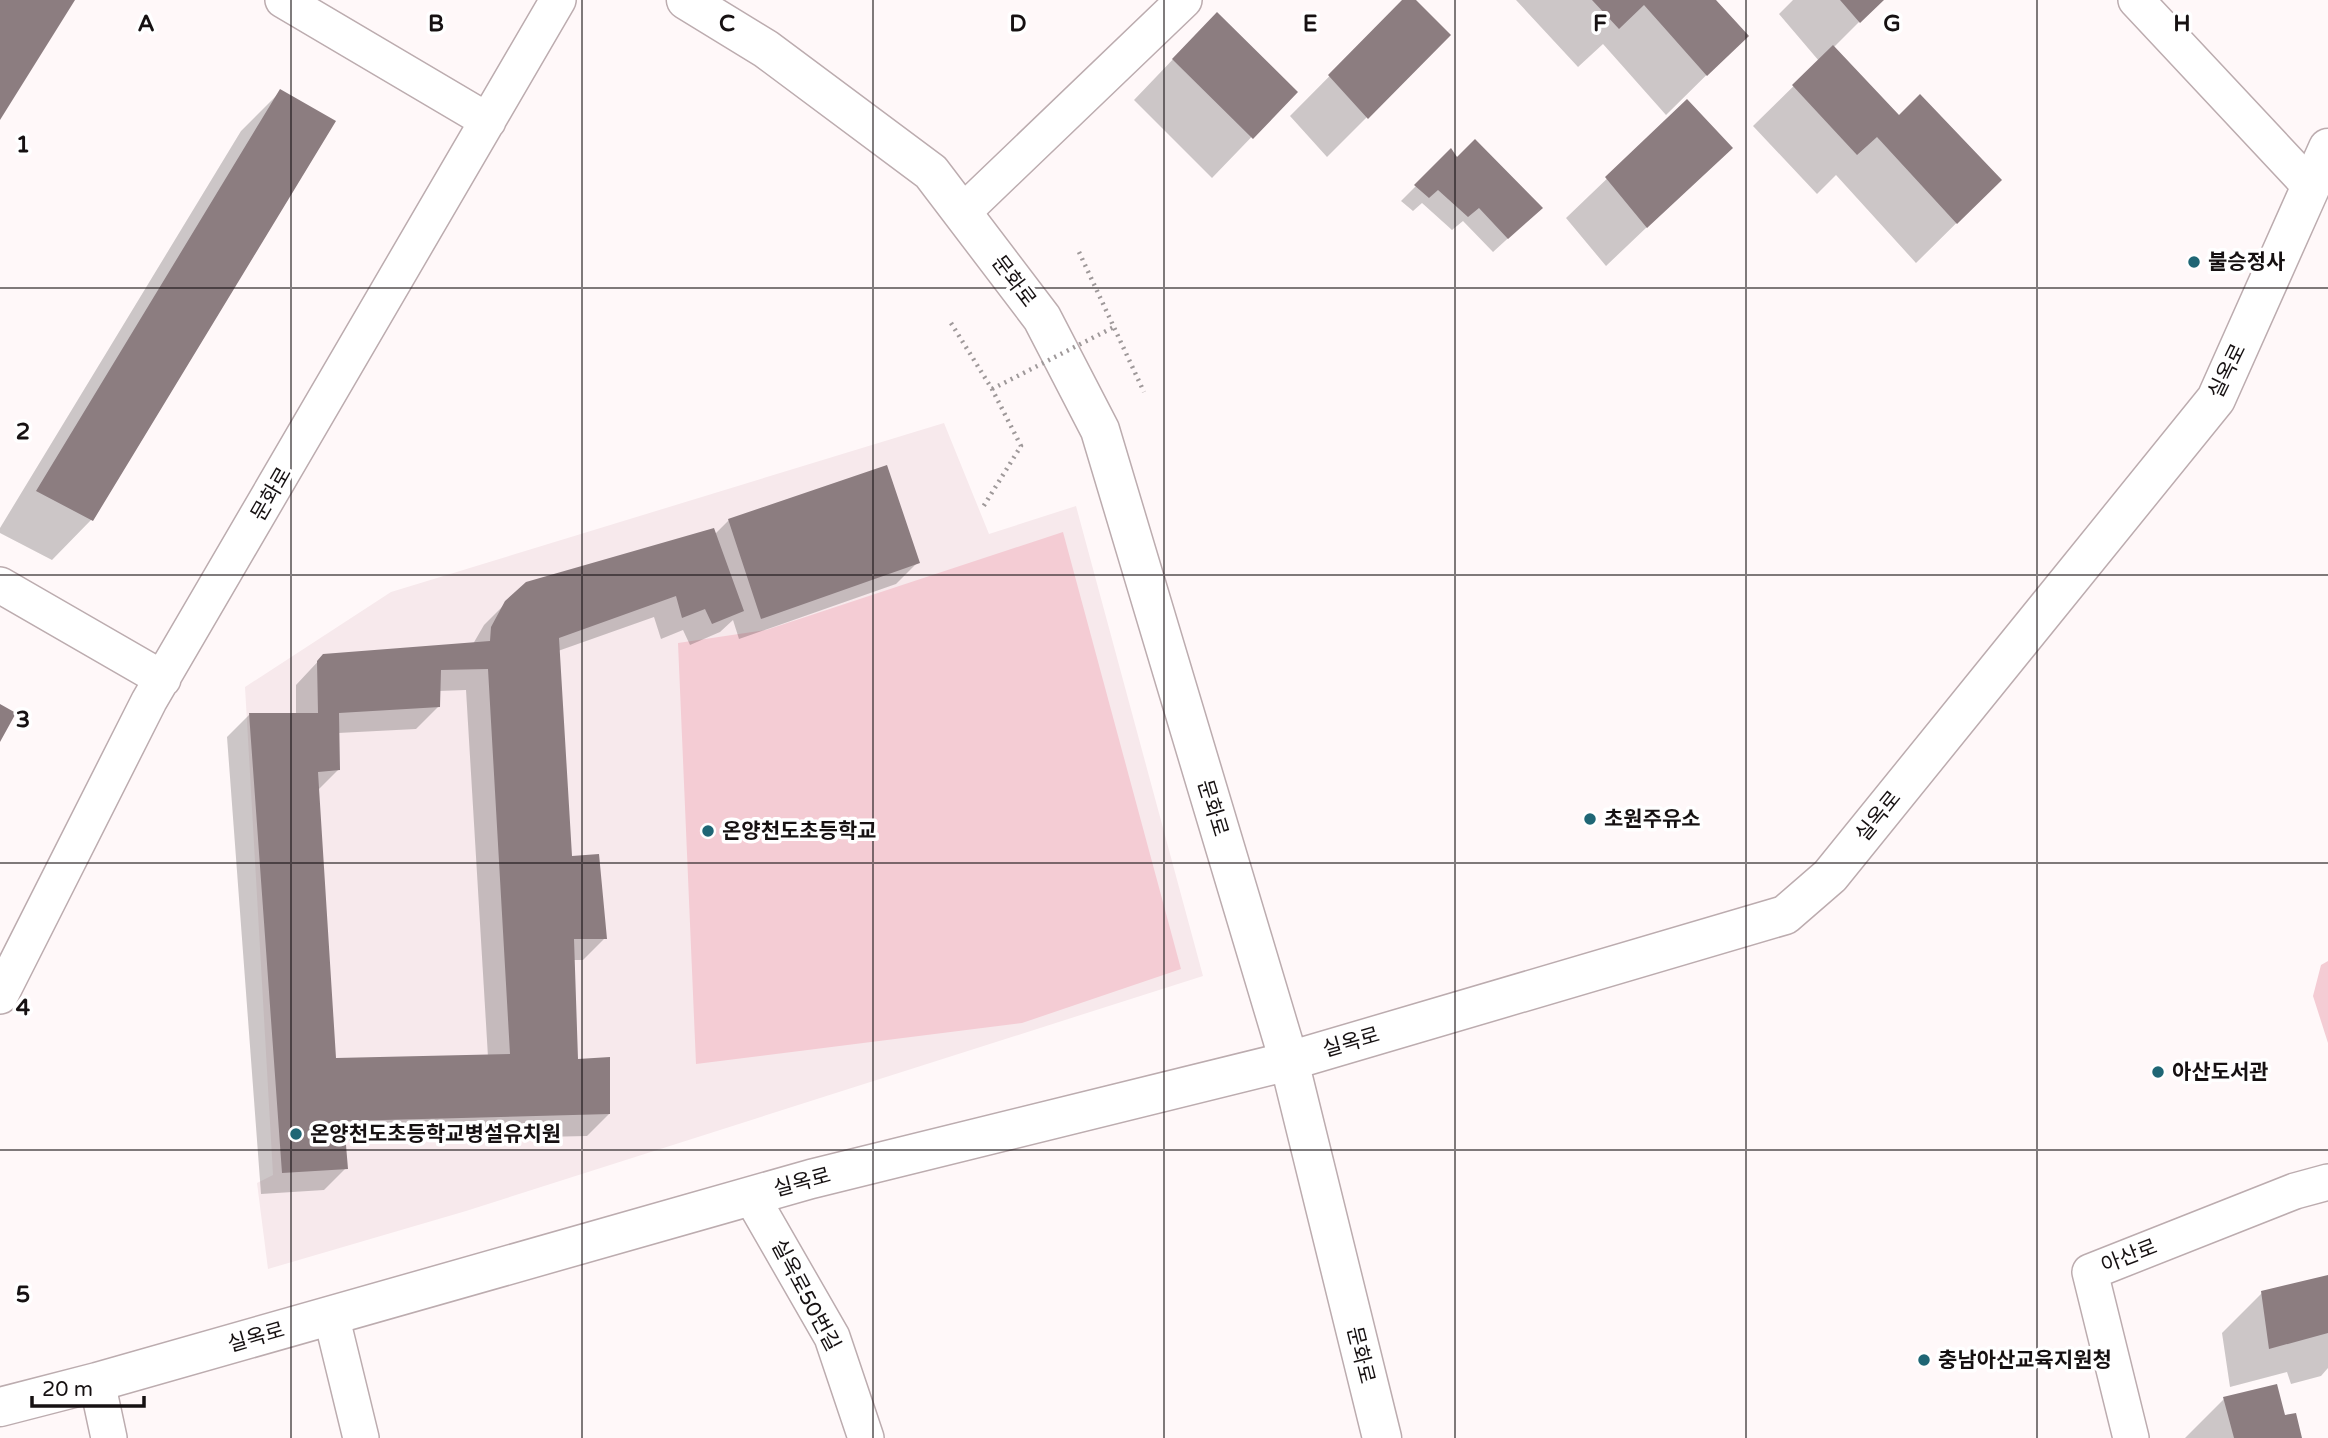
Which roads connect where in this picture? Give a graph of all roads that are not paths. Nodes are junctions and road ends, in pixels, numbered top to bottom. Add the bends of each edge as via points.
1 (283, 0) edge
2 (558, 0) edge
3 (686, 0) edge
4 (1184, 0) edge
5 (2136, 0) edge
6 (488, 121) junction
7 (2328, 148) edge
8 (2311, 187) junction
9 (962, 213) junction
10 (0, 584) edge
11 (163, 680) junction
12 (0, 996) edge
13 (1289, 1061) junction
14 (2328, 1182) edge
15 (751, 1196) junction
16 (331, 1315) junction
17 (97, 1382) junction
18 (0, 1407) edge
19 (110, 1438) edge
20 (361, 1438) edge
21 (866, 1438) edge
22 (1382, 1438) edge
23 (2131, 1438) edge

1 - 6 street
2 - 6 street, 문화로
3 - 9 street, 문화로 via 766,48 931,172
4 - 9 street
5 - 8 street
6 - 11 street, 문화로
7 - 8 street, 실옥로
8 - 13 street, 실옥로 via 2216,399 1830,876 1785,915
9 - 13 street, 문화로 via 1042,318 1100,430
10 - 11 street
11 - 12 street, 문화로
13 - 15 street, 실옥로
13 - 22 street, 문화로
14 - 23 street, 아산로 via 2090,1272
15 - 16 street, 실옥로
15 - 21 street, 실옥로50번길 via 832,1336
16 - 17 street, 실옥로
16 - 20 street
17 - 18 street, 실옥로
17 - 19 street

